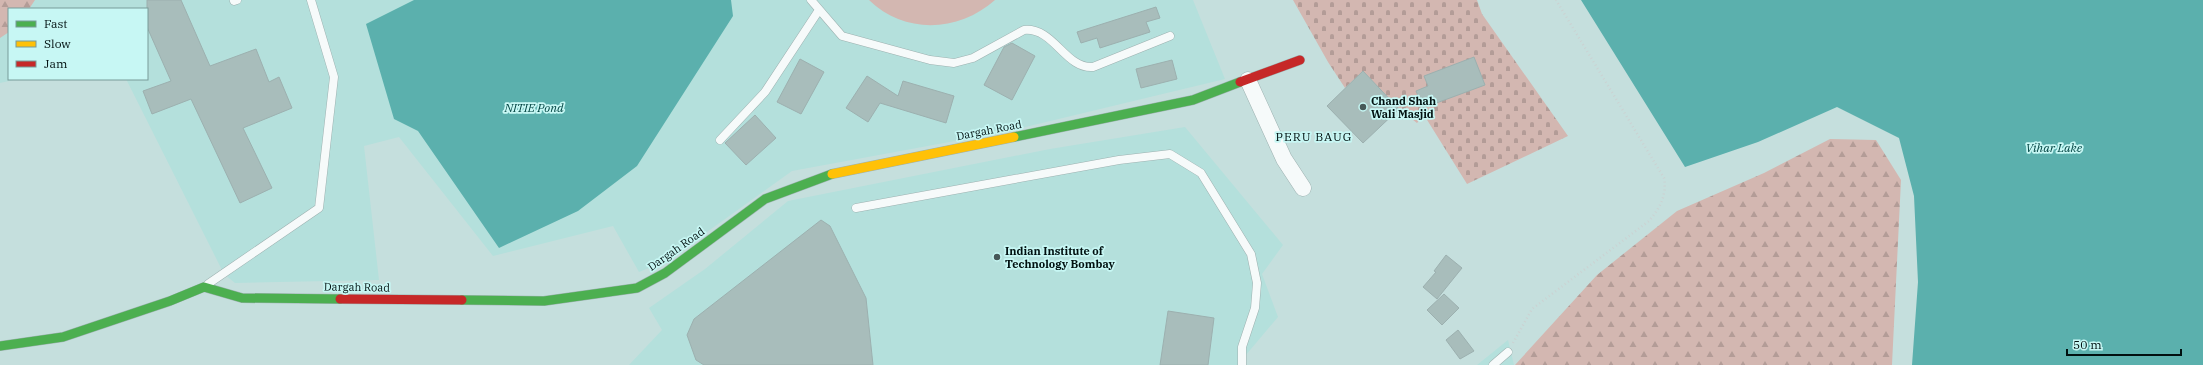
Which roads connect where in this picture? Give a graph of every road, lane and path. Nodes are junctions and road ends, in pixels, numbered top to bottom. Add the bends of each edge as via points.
1 (310, 0) edge
2 (811, 0) edge
3 (1556, 0) edge
4 (820, 10) junction
5 (1170, 36) dead end
6 (1300, 60) dead end
7 (1248, 80) junction
8 (720, 140) dead end
9 (1303, 188) dead end
10 (856, 208) dead end
11 (204, 287) junction
12 (0, 346) edge
13 (1508, 352) joint
14 (1242, 365) edge
15 (1493, 365) edge

1 - 11 lane via 334,77 320,208
2 - 4 lane
3 - 13 path via 1664,178 1666,189 1658,211 1649,221 1532,309
4 - 5 lane via 842,36 930,60 954,63 973,58 1024,30 1032,29 1042,33 1075,62 1086,68
4 - 8 lane via 765,92
6 - 7 street, Dargah Road
7 - 9 street via 1284,160
7 - 11 street, Dargah Road via 1193,100 827,175 766,199 665,273 637,288 544,301 242,298
10 - 14 lane via 1119,160 1170,154 1201,173 1251,254 1257,283 1255,302 1242,346
11 - 12 street via 62,337
13 - 15 lane

